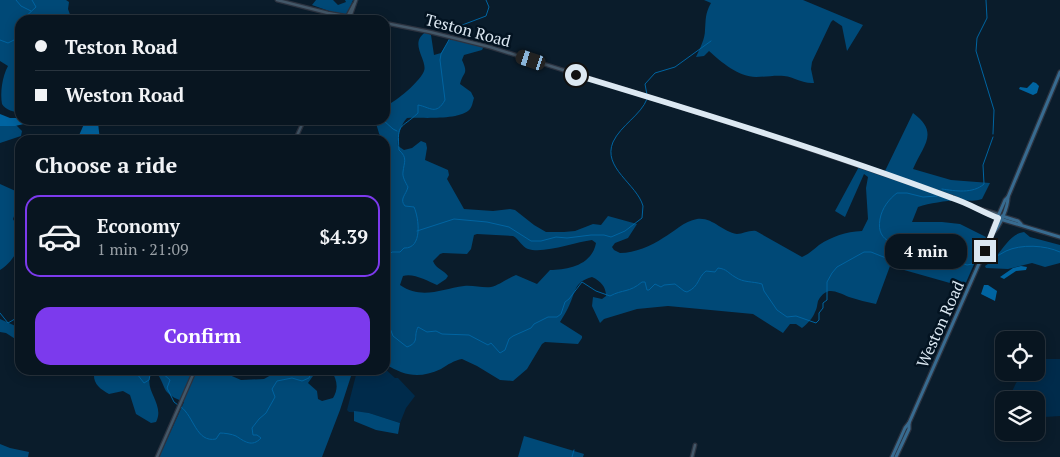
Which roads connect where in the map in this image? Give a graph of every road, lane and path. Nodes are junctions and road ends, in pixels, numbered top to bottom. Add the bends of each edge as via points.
1 (277, 0) edge
2 (355, 1) edge
3 (335, 15) edge
4 (350, 15) edge
5 (390, 25) edge
6 (1060, 72) edge
7 (1000, 217) junction
8 (1060, 237) edge
9 (193, 375) edge
10 (909, 423) junction
11 (695, 445) dead end
12 (157, 457) edge
13 (692, 457) edge
14 (892, 457) edge
15 (896, 457) edge

1 - 3 street
2 - 4 street
5 - 7 street, Teston Road via 490,47 756,131
6 - 7 main road, Weston Road
7 - 8 main road, Teston Road
7 - 10 main road, Weston Road
9 - 12 street
10 - 14 main road, Weston Road
10 - 15 main road, Weston Road
11 - 13 street

